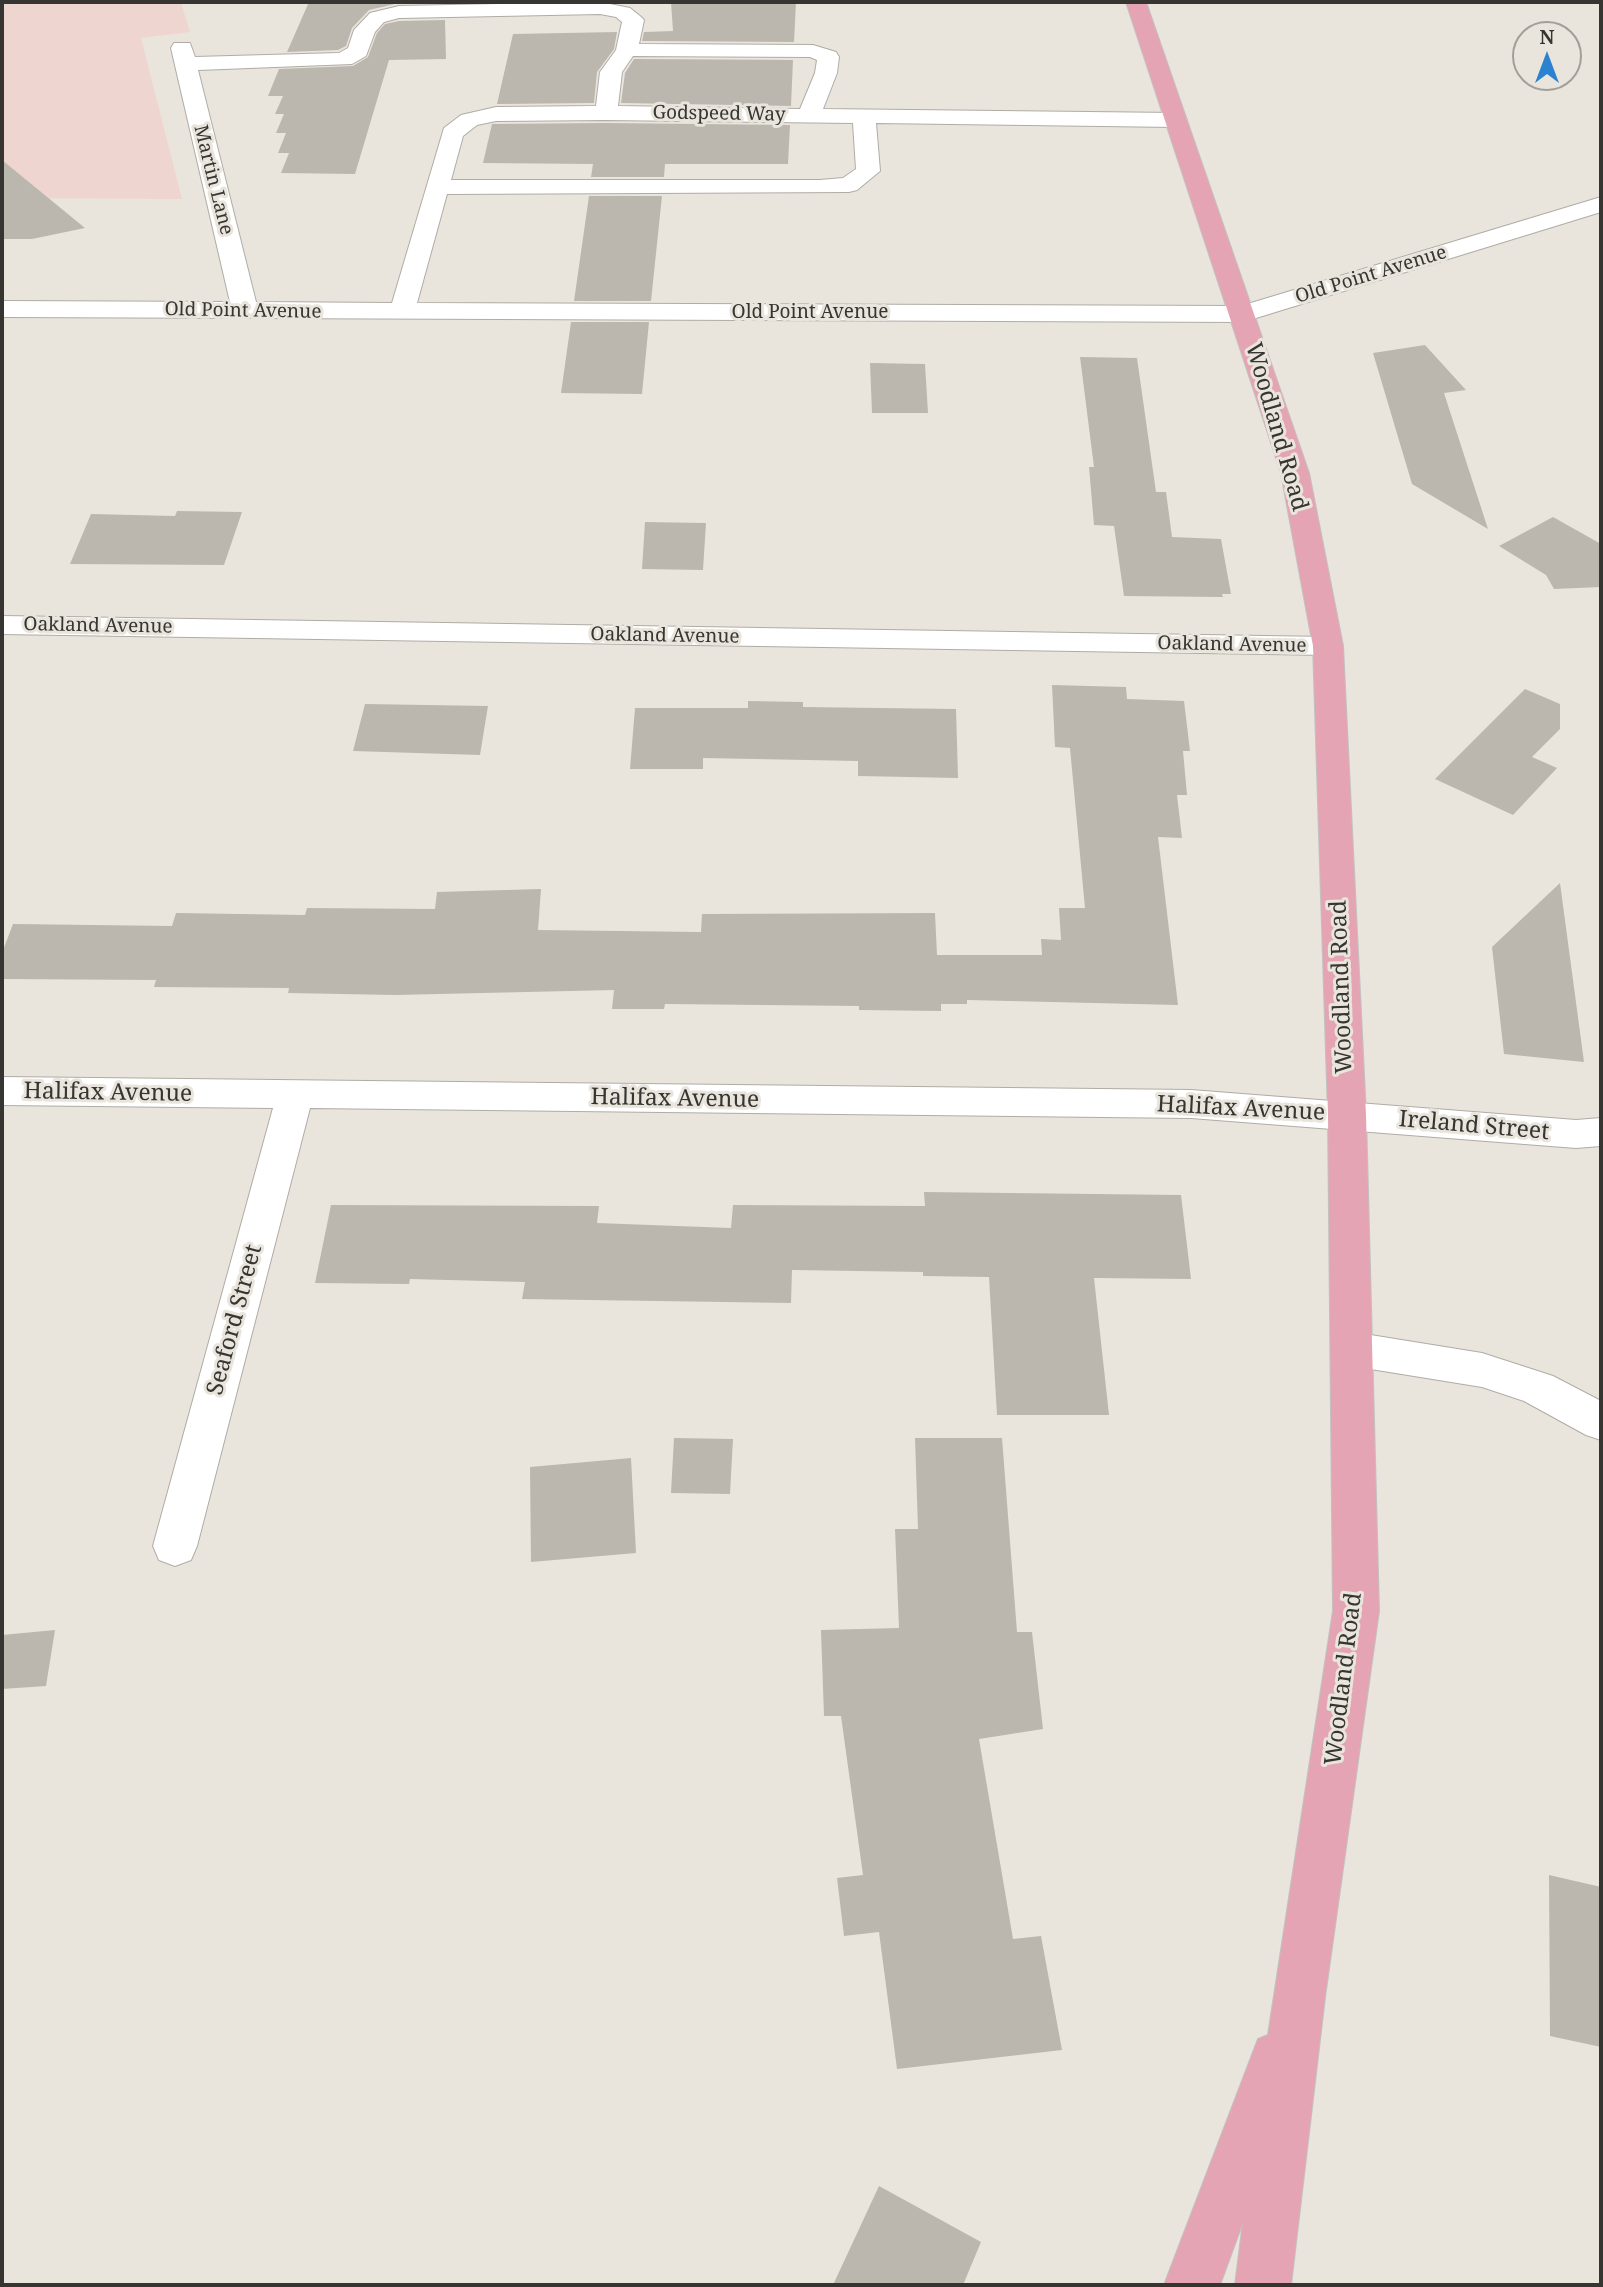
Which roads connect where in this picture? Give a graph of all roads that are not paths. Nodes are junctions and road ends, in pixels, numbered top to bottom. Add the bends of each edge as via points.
1 (1136, 2) edge
2 (627, 50) junction
3 (606, 113) junction
4 (809, 116) junction
5 (864, 116) junction
6 (1176, 120) junction
7 (438, 187) junction
8 (1601, 204) edge
9 (2, 309) edge
10 (245, 311) junction
11 (402, 312) junction
12 (1243, 314) junction
13 (2, 625) edge
14 (1328, 646) junction
15 (2, 1091) edge
16 (295, 1095) junction
17 (1347, 1115) junction
18 (1601, 1132) edge
19 (1352, 1349) junction
20 (1601, 1423) edge
21 (175, 1546) dead end
22 (1299, 1997) junction
23 (1192, 2285) edge
24 (1263, 2285) edge

1 - 6 main road, Woodland Road
2 - 3 street via 611,72
2 - 4 street via 813,51 828,57
2 - 10 street, Martin Lane via 633,20 623,12 600,8 398,12 377,18 365,30 358,51 344,58 184,56
3 - 4 street, Godspeed Way
3 - 7 street, Godspeed Way via 496,114 469,120 452,133
4 - 5 street, Godspeed Way
5 - 6 street, Godspeed Way
5 - 7 street via 868,171 849,184
6 - 12 main road, Woodland Road
7 - 11 street, Godspeed Way
8 - 12 street, Old Point Avenue
9 - 10 street, Old Point Avenue
10 - 11 street, Old Point Avenue
11 - 12 street, Old Point Avenue
12 - 14 main road, Woodland Road via 1295,474
13 - 14 street, Oakland Avenue
14 - 17 main road, Woodland Road
15 - 16 street, Halifax Avenue
16 - 17 street, Halifax Avenue via 1191,1104
16 - 21 street, Seaford Street
17 - 18 street, Ireland Street via 1576,1134
17 - 19 main road, Woodland Road
19 - 20 street via 1482,1370 1538,1388
19 - 22 main road, Woodland Road via 1356,1611
22 - 23 main road, Woodland Road
22 - 24 main road, Woodland Road

